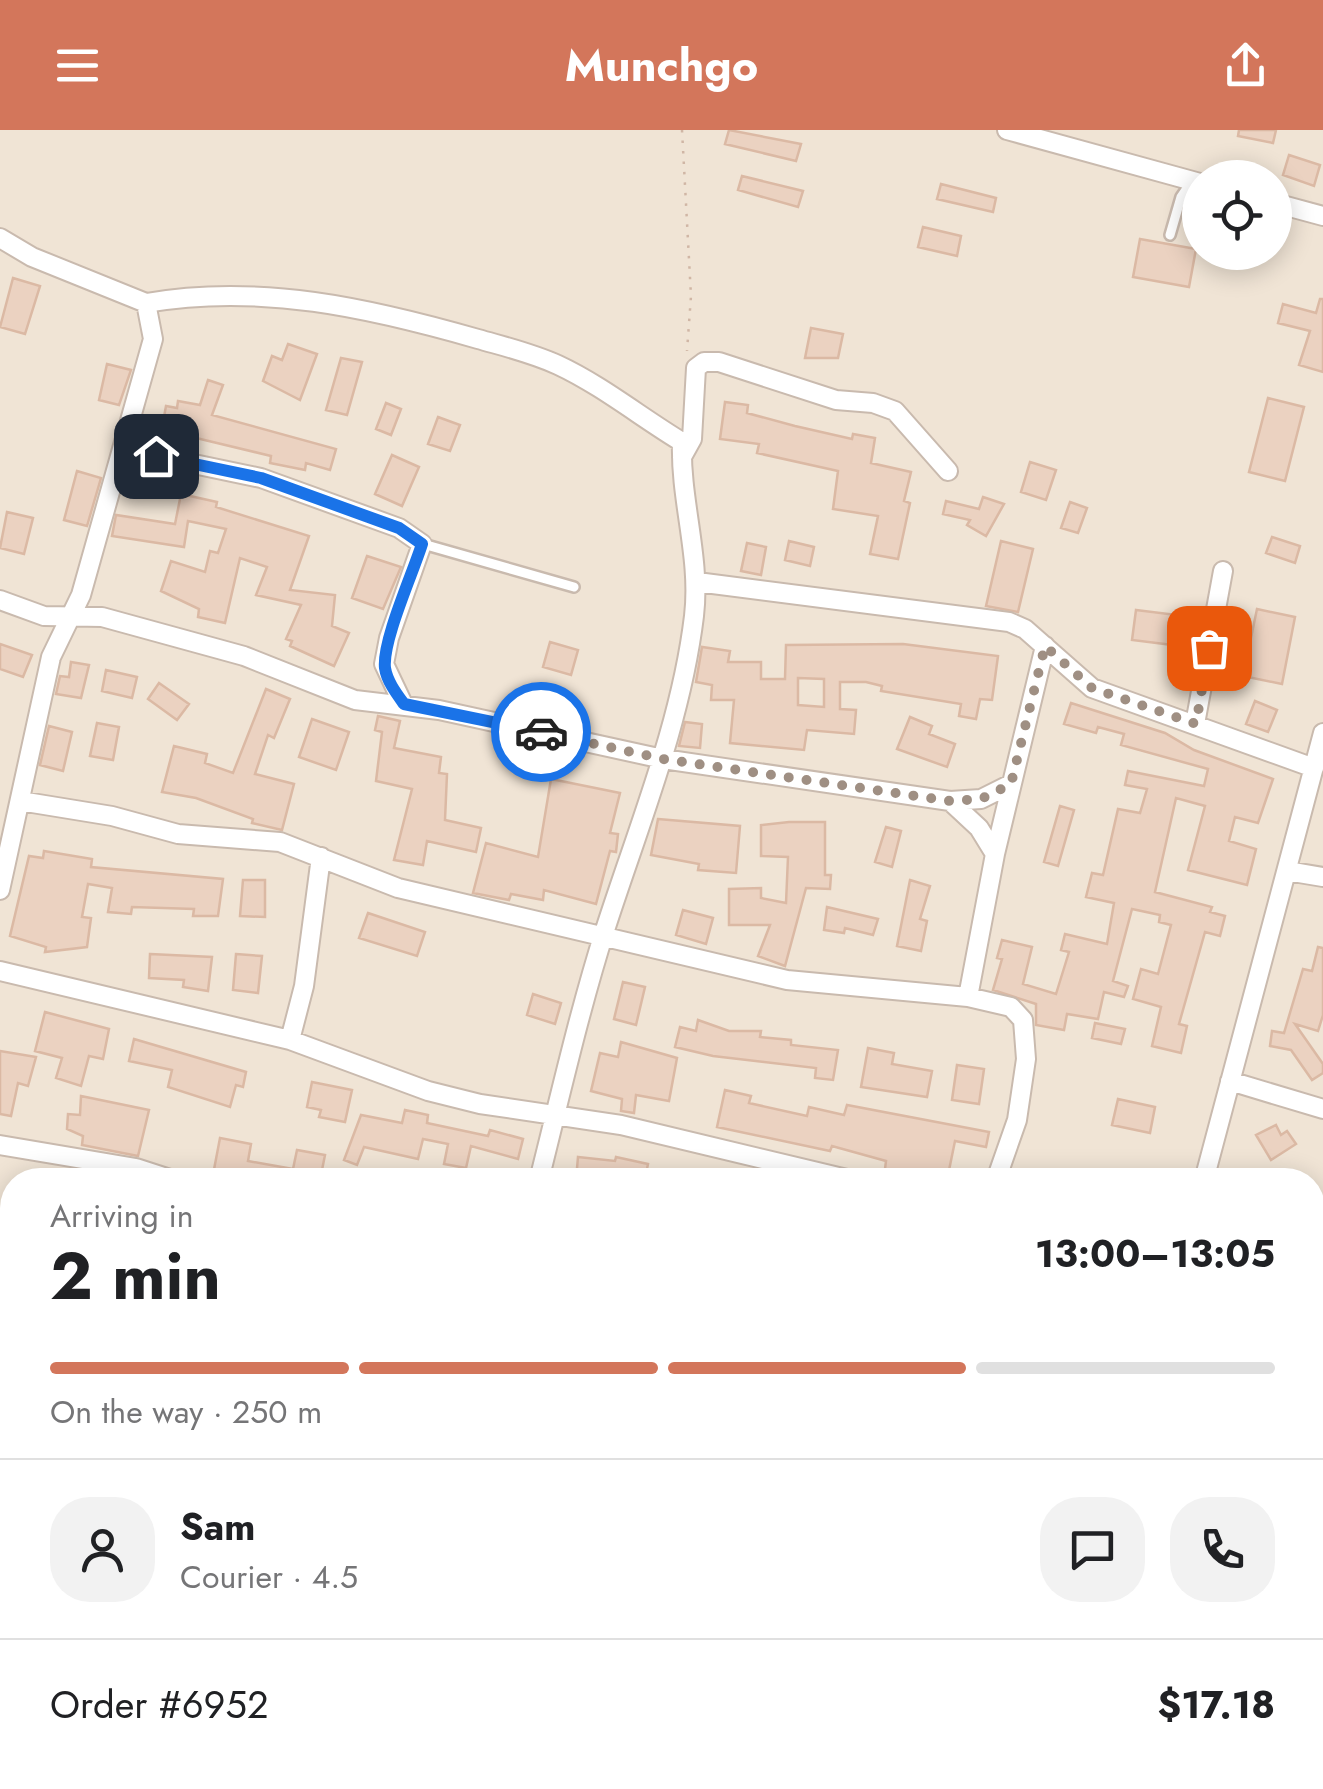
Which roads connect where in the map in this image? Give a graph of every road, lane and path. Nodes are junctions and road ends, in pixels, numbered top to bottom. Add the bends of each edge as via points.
1 (682, 130) edge
2 (1006, 130) edge
3 (1182, 178) edge
4 (1182, 196) edge
5 (1292, 208) edge
6 (1323, 216) edge
7 (1170, 235) dead end
8 (0, 238) edge
9 (146, 303) junction
10 (688, 351) dead end
11 (122, 449) junction
12 (682, 458) junction
13 (948, 471) dead end
14 (422, 544) junction
15 (1223, 571) dead end
16 (697, 582) junction
17 (574, 586) dead end
18 (0, 600) edge
19 (68, 619) junction
20 (1045, 646) junction
21 (404, 704) junction
22 (1196, 724) junction
23 (1323, 733) edge
24 (663, 759) junction
25 (1314, 768) junction
26 (1011, 784) junction
27 (20, 801) junction
28 (950, 801) junction
29 (995, 854) junction
30 (321, 857) junction
31 (1288, 871) junction
32 (1323, 878) edge
33 (0, 890) edge
34 (604, 934) junction
35 (0, 971) edge
36 (968, 997) junction
37 (290, 1040) junction
38 (1230, 1081) junction
39 (1323, 1109) edge
40 (556, 1113) junction
41 (0, 1145) edge
42 (136, 1168) edge
43 (542, 1168) edge
44 (798, 1168) edge
45 (1000, 1168) edge
46 (1207, 1168) edge

1 - 10 path
2 - 3 street
4 - 7 lane
5 - 6 street
8 - 9 street
9 - 11 street via 153,338
9 - 12 street via 234,294 375,310 524,350 682,442
11 - 14 street via 261,478 399,528
11 - 19 street via 81,595
12 - 13 street via 692,439 696,368 719,362 836,400 896,411
12 - 16 street
14 - 17 lane
14 - 21 street via 384,664
15 - 22 street
16 - 20 street via 1009,622
16 - 24 street
18 - 19 street
19 - 21 street via 102,617 244,656 347,698
19 - 27 street via 51,656
20 - 22 street via 1092,688
20 - 26 street
21 - 24 street
22 - 25 street
23 - 25 street
24 - 28 street
24 - 34 street
25 - 31 street
26 - 28 street via 981,799
26 - 29 street
27 - 30 street via 178,834 280,842
27 - 33 street
28 - 29 street
29 - 36 street
30 - 34 street via 398,888
30 - 37 street
31 - 32 street
31 - 38 street
34 - 36 street via 787,980
34 - 40 street
35 - 37 street
36 - 45 street via 1011,1006 1027,1034 1017,1120
37 - 40 street via 428,1090
38 - 39 street
38 - 46 street
40 - 43 street
40 - 44 street
41 - 42 street

